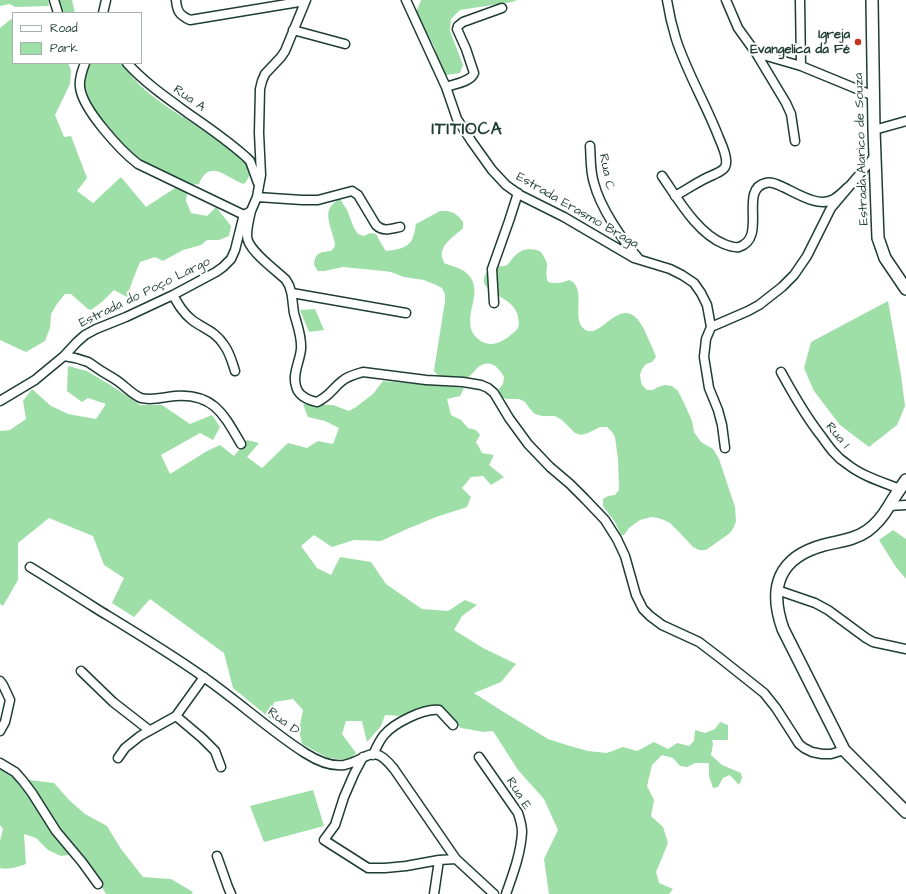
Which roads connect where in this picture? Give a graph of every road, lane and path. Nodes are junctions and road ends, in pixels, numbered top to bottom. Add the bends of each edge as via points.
1 (54, 0) edge
2 (106, 0) edge
3 (176, 0) edge
4 (406, 0) edge
5 (667, 0) edge
6 (726, 0) edge
7 (800, 0) edge
8 (872, 0) edge
9 (306, 1) edge
10 (502, 8) dead end
11 (58, 12) edge
12 (103, 12) edge
13 (294, 30) junction
14 (345, 44) dead end
15 (756, 53) junction
16 (83, 64) edge
17 (128, 64) edge
18 (801, 66) junction
19 (446, 87) junction
20 (874, 96) junction
21 (906, 121) edge
22 (874, 130) junction
23 (795, 141) dead end
24 (590, 146) dead end
25 (875, 156) junction
26 (662, 176) dead end
27 (259, 186) junction
28 (848, 187) junction
29 (518, 193) junction
30 (676, 196) junction
31 (257, 197) junction
32 (248, 213) junction
33 (400, 227) dead end
34 (641, 260) junction
35 (906, 289) edge
36 (292, 293) junction
37 (173, 295) junction
38 (494, 303) dead end
39 (406, 313) dead end
40 (711, 327) junction
41 (64, 356) junction
42 (236, 371) dead end
43 (781, 372) dead end
44 (0, 401) edge
45 (241, 444) dead end
46 (725, 448) dead end
47 (903, 485) edge
48 (906, 505) edge
49 (889, 506) junction
50 (30, 567) dead end
51 (777, 590) junction
52 (906, 649) edge
53 (81, 671) dead end
54 (204, 677) junction
55 (0, 681) edge
56 (176, 716) junction
57 (453, 725) dead end
58 (149, 730) junction
59 (0, 731) edge
60 (844, 750) junction
61 (373, 754) junction
62 (479, 756) dead end
63 (363, 757) junction
64 (118, 758) dead end
65 (0, 764) edge
66 (221, 766) dead end
67 (906, 812) edge
68 (217, 856) dead end
69 (456, 859) junction
70 (439, 860) junction
71 (98, 884) dead end
72 (231, 894) edge
73 (434, 894) edge
74 (494, 894) edge
75 (506, 894) edge

1 - 11 street
2 - 12 street
3 - 9 street via 178,11 190,20
4 - 19 street, Estrada Erasmo Braga
5 - 30 street via 676,39 715,126 727,161 722,171 704,178
6 - 15 street via 738,28
7 - 18 street
8 - 20 main road, Estrada Alarico de Souza
9 - 13 street, Estrada do Poço Largo
10 - 19 street via 462,22 458,26 474,74 469,80
13 - 14 street
13 - 27 street, Estrada do Poço Largo via 285,51 262,81
15 - 18 street
15 - 23 street via 789,108
16 - 32 street via 80,89 84,100 92,114 129,157 138,164
17 - 27 street, Rua A via 163,95 250,161
18 - 20 street
19 - 29 street, Estrada Erasmo Braga via 458,119 472,142 492,170
20 - 22 main road, Estrada Alarico de Souza
21 - 22 street
22 - 25 main road, Estrada Alarico de Souza
24 - 34 street, Rua C via 593,181 598,197 619,232
25 - 28 street
25 - 35 main road, Estrada Alarico de Souza via 878,238 885,258
26 - 30 street
27 - 31 street, Estrada do Poço Largo
28 - 30 street via 834,199 826,202 814,201 771,182 762,184 753,197 753,232 747,242 734,247 719,243 710,237 696,224
28 - 40 street via 831,208 807,256 794,275 759,305
29 - 34 street, Estrada Erasmo Braga
29 - 38 street via 492,269
31 - 32 street, Estrada do Poço Largo
31 - 33 street via 318,200 352,191 358,194 380,229
32 - 36 street via 247,241 256,253 286,280
32 - 37 street, Estrada do Poço Largo via 243,218 231,259 216,272
34 - 40 street, Estrada Erasmo Braga via 670,269 694,283 707,305
36 - 39 street
36 - 60 street via 302,342 295,382 302,396 317,402 328,396 342,380 363,372 463,382 488,388 528,444 605,520 625,556 636,595 643,609 662,625 699,642 764,693 804,748 822,754
37 - 41 street, Estrada do Poço Largo via 85,335
37 - 42 street via 192,320 212,331 222,342
40 - 46 street, Estrada Erasmo Braga via 706,339 704,357 709,388 722,425
41 - 44 street, Estrada do Poço Largo via 35,380
41 - 45 street via 87,362 142,398 186,396 214,405 225,416
43 - 47 street, Rua 1 via 797,401 835,454 861,474
47 - 49 main road
48 - 49 street
49 - 51 main road via 877,523 860,536 823,545 794,559 785,568
50 - 54 street, Rua D
51 - 52 street via 828,610 873,642
51 - 60 main road via 776,605 783,629
53 - 58 street via 113,702
54 - 56 street
54 - 63 street, Rua D via 312,758 327,764 345,765
55 - 59 street via 10,700
56 - 58 street
56 - 66 street via 215,751
57 - 61 street via 440,710 425,711 395,726 377,745
58 - 64 street via 125,748
60 - 67 main road
61 - 63 street, Rua D
61 - 69 street via 383,756 387,760
62 - 75 street, Rua E via 518,813 521,822 519,849
63 - 70 street via 344,797 335,825 324,840 368,868 390,868
65 - 71 street via 15,772 23,781 56,831
68 - 72 street
69 - 70 street
69 - 74 street
70 - 73 street

